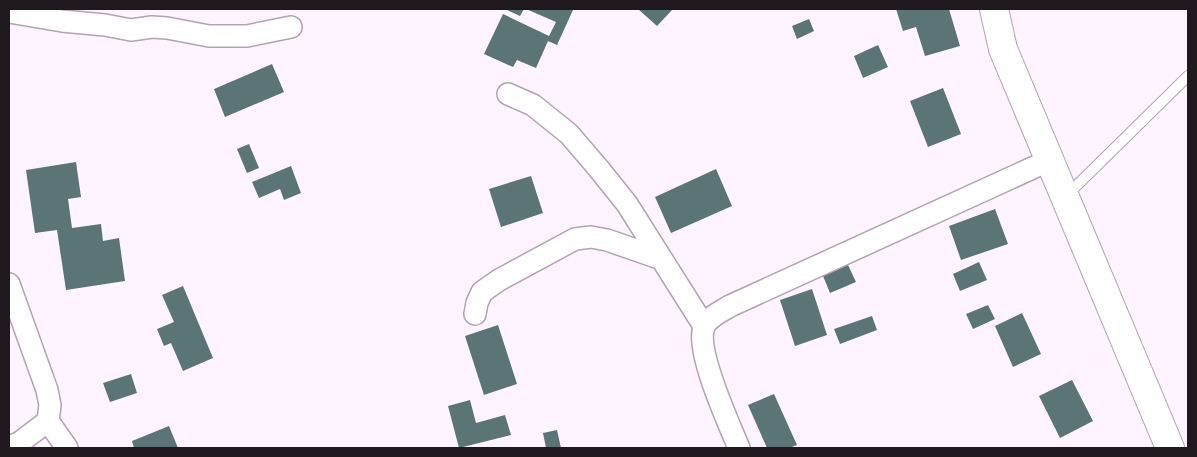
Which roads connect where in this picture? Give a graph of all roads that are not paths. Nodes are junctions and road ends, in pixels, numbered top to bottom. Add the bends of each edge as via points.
1 (994, 9) edge
2 (9, 12) edge
3 (291, 27) dead end
4 (1188, 76) edge
5 (508, 94) dead end
6 (1050, 160) junction
7 (1064, 197) junction
8 (660, 258) junction
9 (9, 284) edge
10 (475, 314) dead end
11 (704, 326) junction
12 (48, 421) junction
13 (9, 447) edge
14 (67, 448) edge
15 (739, 448) edge
16 (1170, 448) edge

1 - 6 street via 1002,49
2 - 3 street via 62,22 131,30 166,28 209,36 247,36
4 - 7 lane
5 - 8 street via 533,105 570,134 627,204
6 - 7 street
6 - 11 street via 730,306
7 - 16 street
8 - 10 street via 607,240 575,239 482,292
8 - 11 street
9 - 12 street via 47,390 50,405
11 - 15 street via 701,340 705,360
12 - 13 street
12 - 14 street

